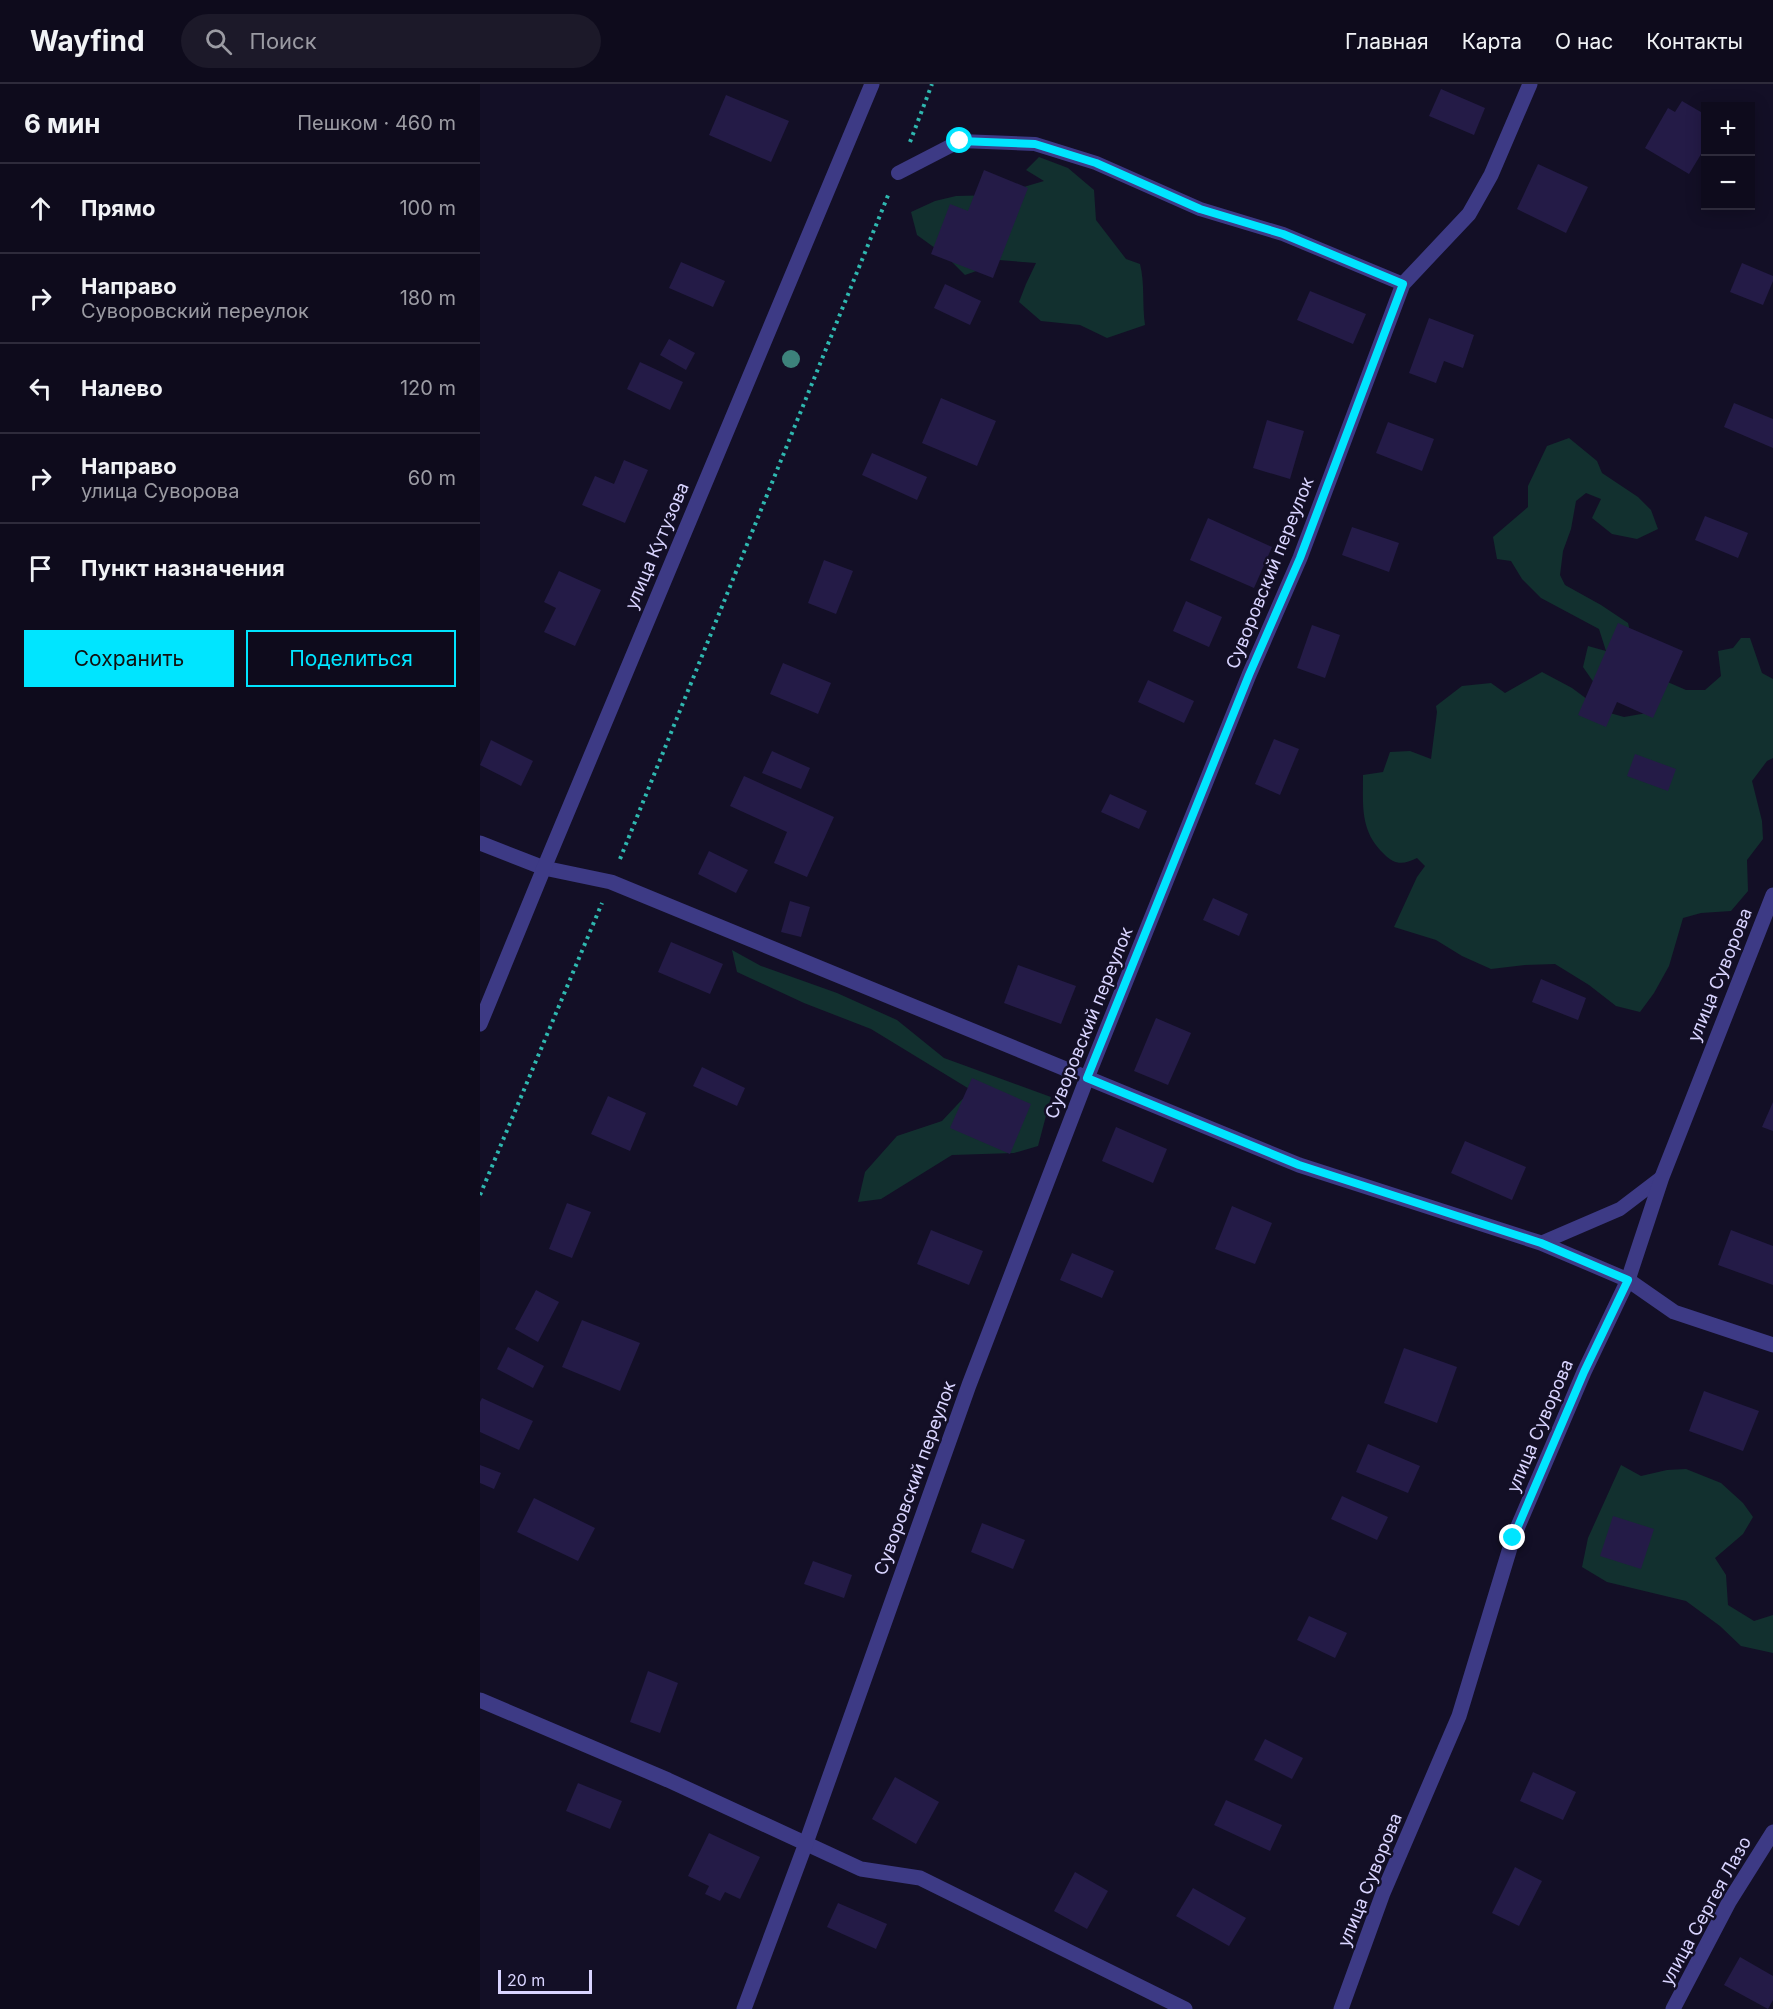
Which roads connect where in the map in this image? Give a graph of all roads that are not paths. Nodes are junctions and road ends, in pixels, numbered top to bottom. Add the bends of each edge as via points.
1 (872, 84) edge
2 (1530, 84) edge
3 (898, 173) road end
4 (1403, 284) junction
5 (480, 843) edge
6 (543, 868) junction
7 (1773, 895) edge
8 (480, 1024) edge
9 (1087, 1078) junction
10 (1662, 1177) junction
11 (1541, 1243) junction
12 (1628, 1280) junction
13 (1773, 1345) edge
14 (480, 1700) edge
15 (1773, 1832) edge
16 (806, 1843) junction
17 (744, 2009) edge
18 (1185, 2009) edge
19 (1341, 2009) edge
20 (1673, 2009) edge

1 - 6 street, улица Кутузова
2 - 4 street, Суворовский переулок via 1491,175 1469,214
3 - 4 lane via 960,141 1035,144 1096,163 1200,209 1283,234
4 - 9 street, Суворовский переулок via 1300,558
5 - 6 street
6 - 8 street, улица Кутузова
6 - 9 street via 610,882
7 - 10 street, улица Суворова
9 - 11 street via 1299,1165
9 - 16 street, Суворовский переулок via 969,1386
10 - 11 lane via 1620,1209
10 - 12 street, улица Суворова
11 - 12 street
12 - 13 street via 1674,1312
12 - 19 street, улица Суворова via 1513,1538 1459,1716 1383,1893
14 - 16 street
15 - 20 street, улица Сергея Лазо via 1729,1902
16 - 17 street, Суворовский переулок
16 - 18 street via 861,1869 920,1878

